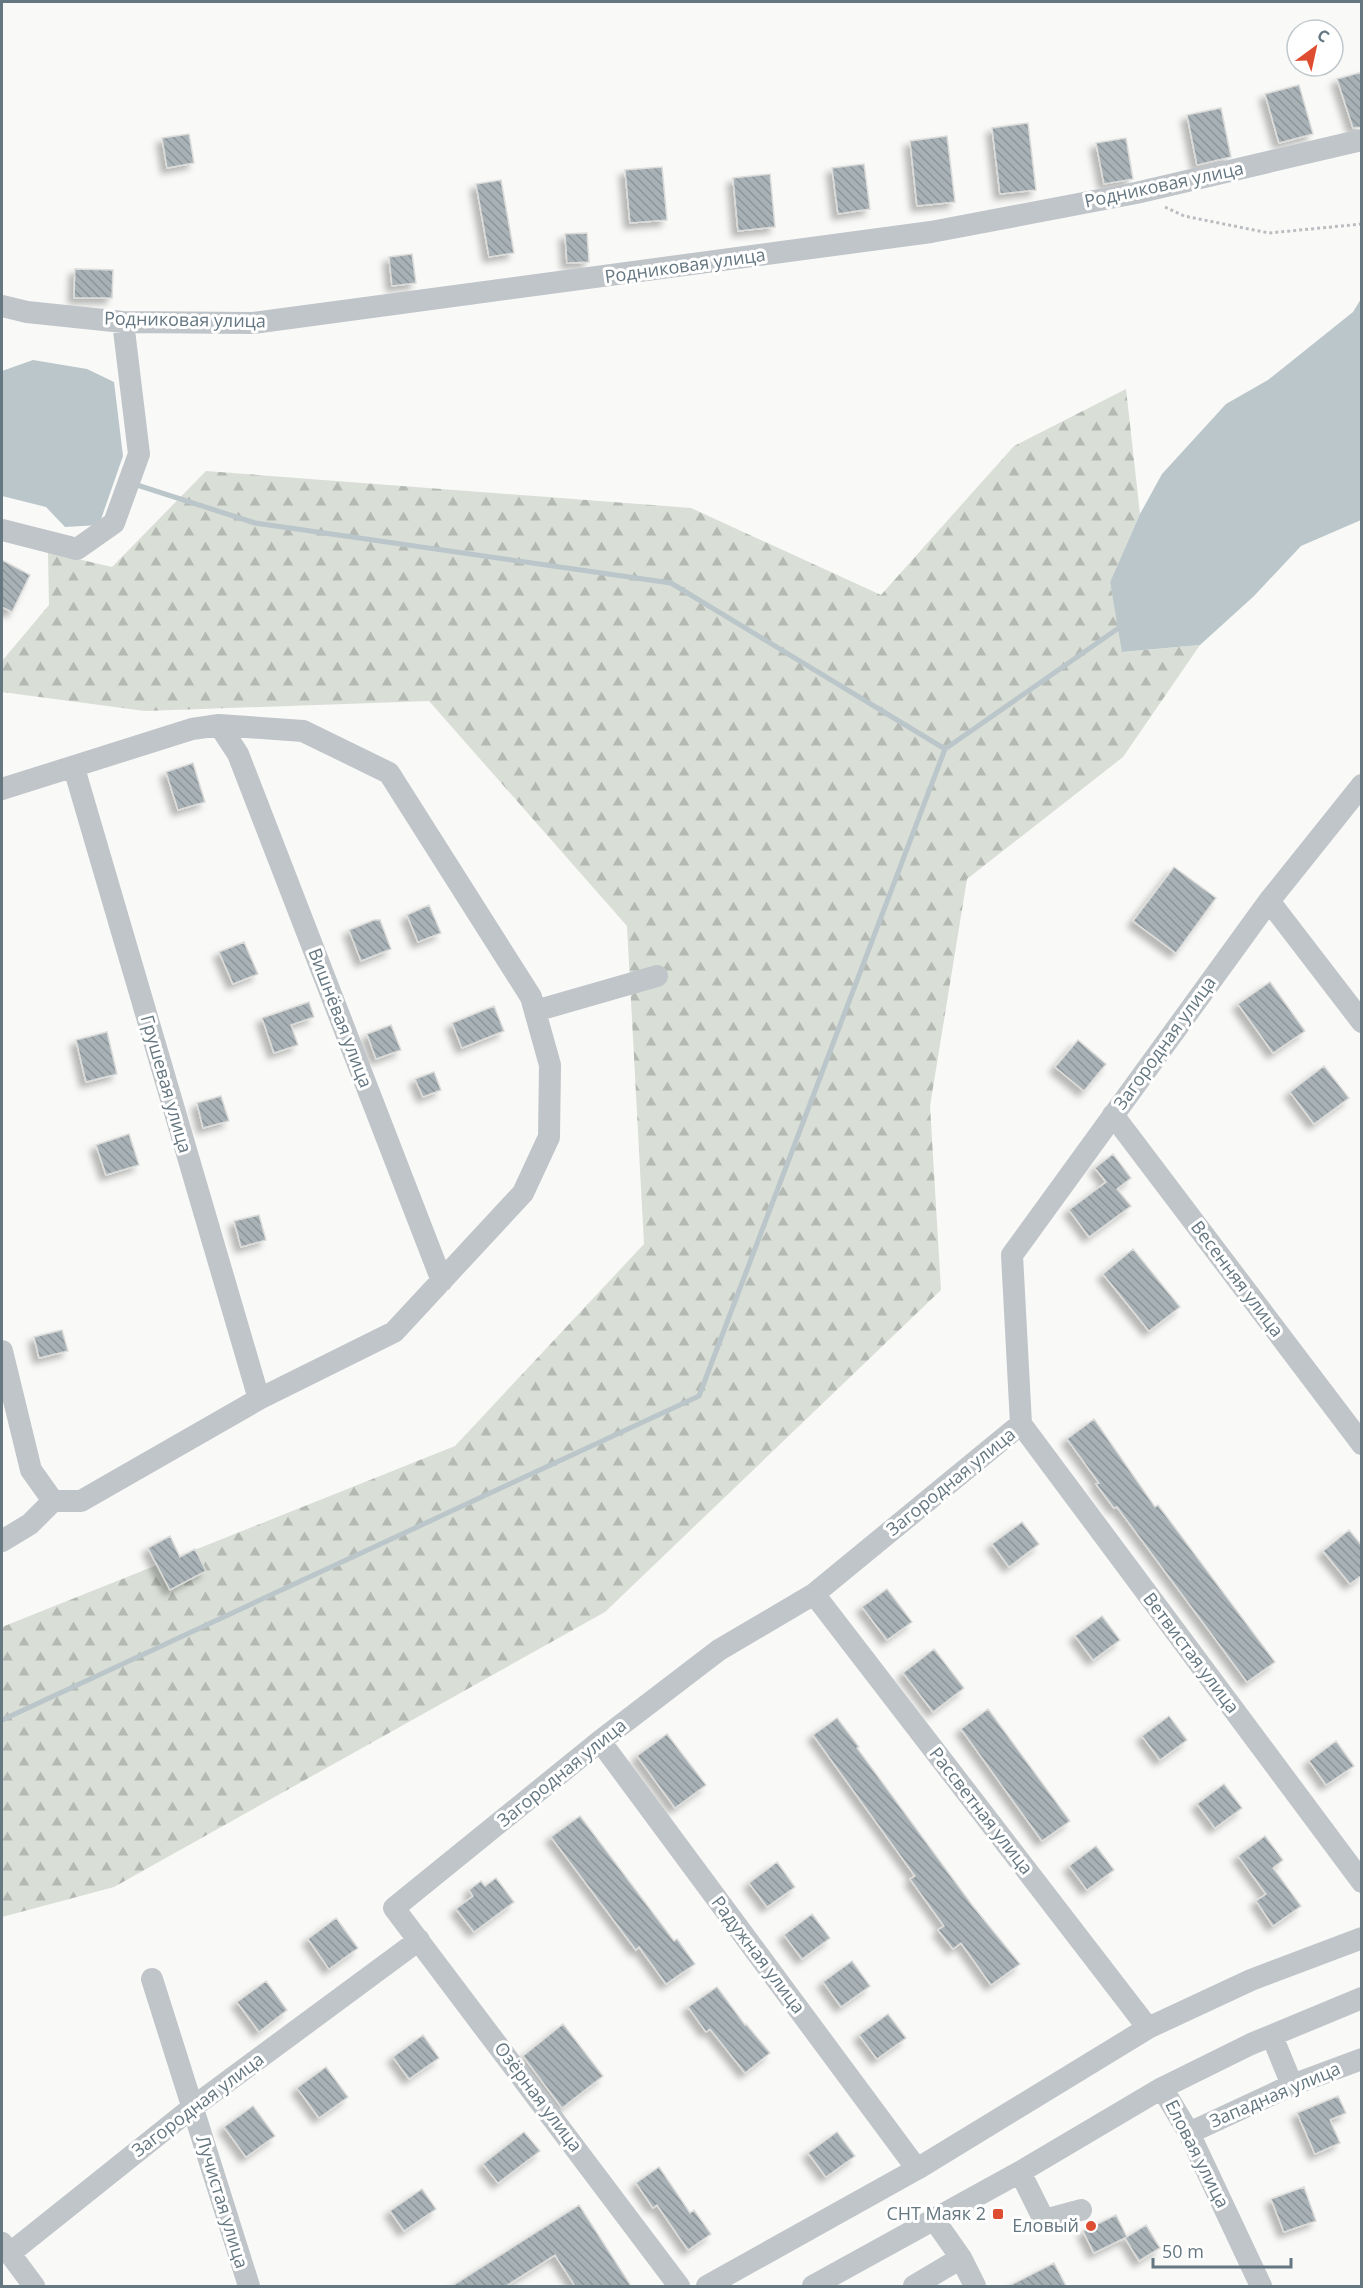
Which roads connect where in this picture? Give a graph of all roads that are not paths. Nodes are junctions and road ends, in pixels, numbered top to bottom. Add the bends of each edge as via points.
1 (1362, 140) edge
2 (2, 306) edge
3 (123, 322) junction
4 (2, 530) edge
5 (219, 725) junction
6 (74, 768) junction
7 (1362, 785) edge
8 (2, 789) edge
9 (1269, 901) junction
10 (657, 976) dead end
11 (535, 1011) junction
12 (1362, 1022) edge
13 (1113, 1114) junction
14 (442, 1281) junction
15 (2, 1351) edge
16 (259, 1399) junction
17 (1021, 1425) junction
18 (1362, 1444) edge
19 (53, 1501) junction
20 (2, 1541) edge
21 (814, 1594) junction
22 (600, 1742) junction
23 (1362, 1882) edge
24 (394, 1908) joint
25 (1362, 1938) edge
26 (419, 1940) junction
27 (153, 1979) dead end
28 (1362, 1998) edge
29 (1148, 2028) junction
30 (1272, 2036) junction
31 (1362, 2059) edge
32 (1292, 2085) junction
33 (1162, 2088) junction
34 (193, 2107) junction
35 (1189, 2133) junction
36 (917, 2169) junction
37 (1020, 2172) junction
38 (1081, 2210) dead end
39 (933, 2218) junction
40 (5, 2249) edge
41 (961, 2258) junction
42 (34, 2286) edge
43 (249, 2286) edge
44 (679, 2286) edge
45 (707, 2286) edge
46 (813, 2286) edge
47 (914, 2286) edge
48 (975, 2286) edge
49 (1261, 2286) edge

1 - 3 street, Родниковая улица via 1136,193 931,232 254,323
2 - 3 street, Родниковая улица
3 - 4 street via 139,454 114,523 77,549
5 - 6 street via 192,729
5 - 11 street via 303,731 388,773 531,997
5 - 14 street, Вишнёвая улица via 238,754
6 - 8 street
6 - 16 street, Грушевая улица
7 - 9 street, Загородная улица
9 - 12 street
9 - 13 street, Загородная улица
10 - 11 street
11 - 14 street via 550,1065 549,1137 523,1193
13 - 17 street, Загородная улица via 1012,1255
13 - 18 street, Весенняя улица
14 - 16 street via 394,1332
15 - 19 street via 31,1470
16 - 19 street via 81,1501
17 - 21 street, Загородная улица
17 - 23 street, Ветвистая улица
19 - 20 street via 30,1524
21 - 22 street, Загородная улица via 719,1650
21 - 29 street, Рассветная улица
22 - 24 street, Загородная улица
22 - 36 street, Радужная улица
24 - 26 street, Озёрная улица
25 - 29 street via 1251,1980
26 - 34 street, Загородная улица
26 - 44 street, Озёрная улица
27 - 34 street, Лучистая улица
28 - 30 street
29 - 36 street
30 - 32 street
30 - 33 street
31 - 32 street, Западная улица
32 - 35 street, Западная улица
33 - 35 street, Еловая улица
33 - 37 street
34 - 40 street, Загородная улица
34 - 43 street, Лучистая улица
35 - 49 street, Еловая улица
36 - 45 street
37 - 38 street via 1044,2220
37 - 39 street
39 - 41 street
39 - 46 street
40 - 42 street
41 - 47 street
41 - 48 street

